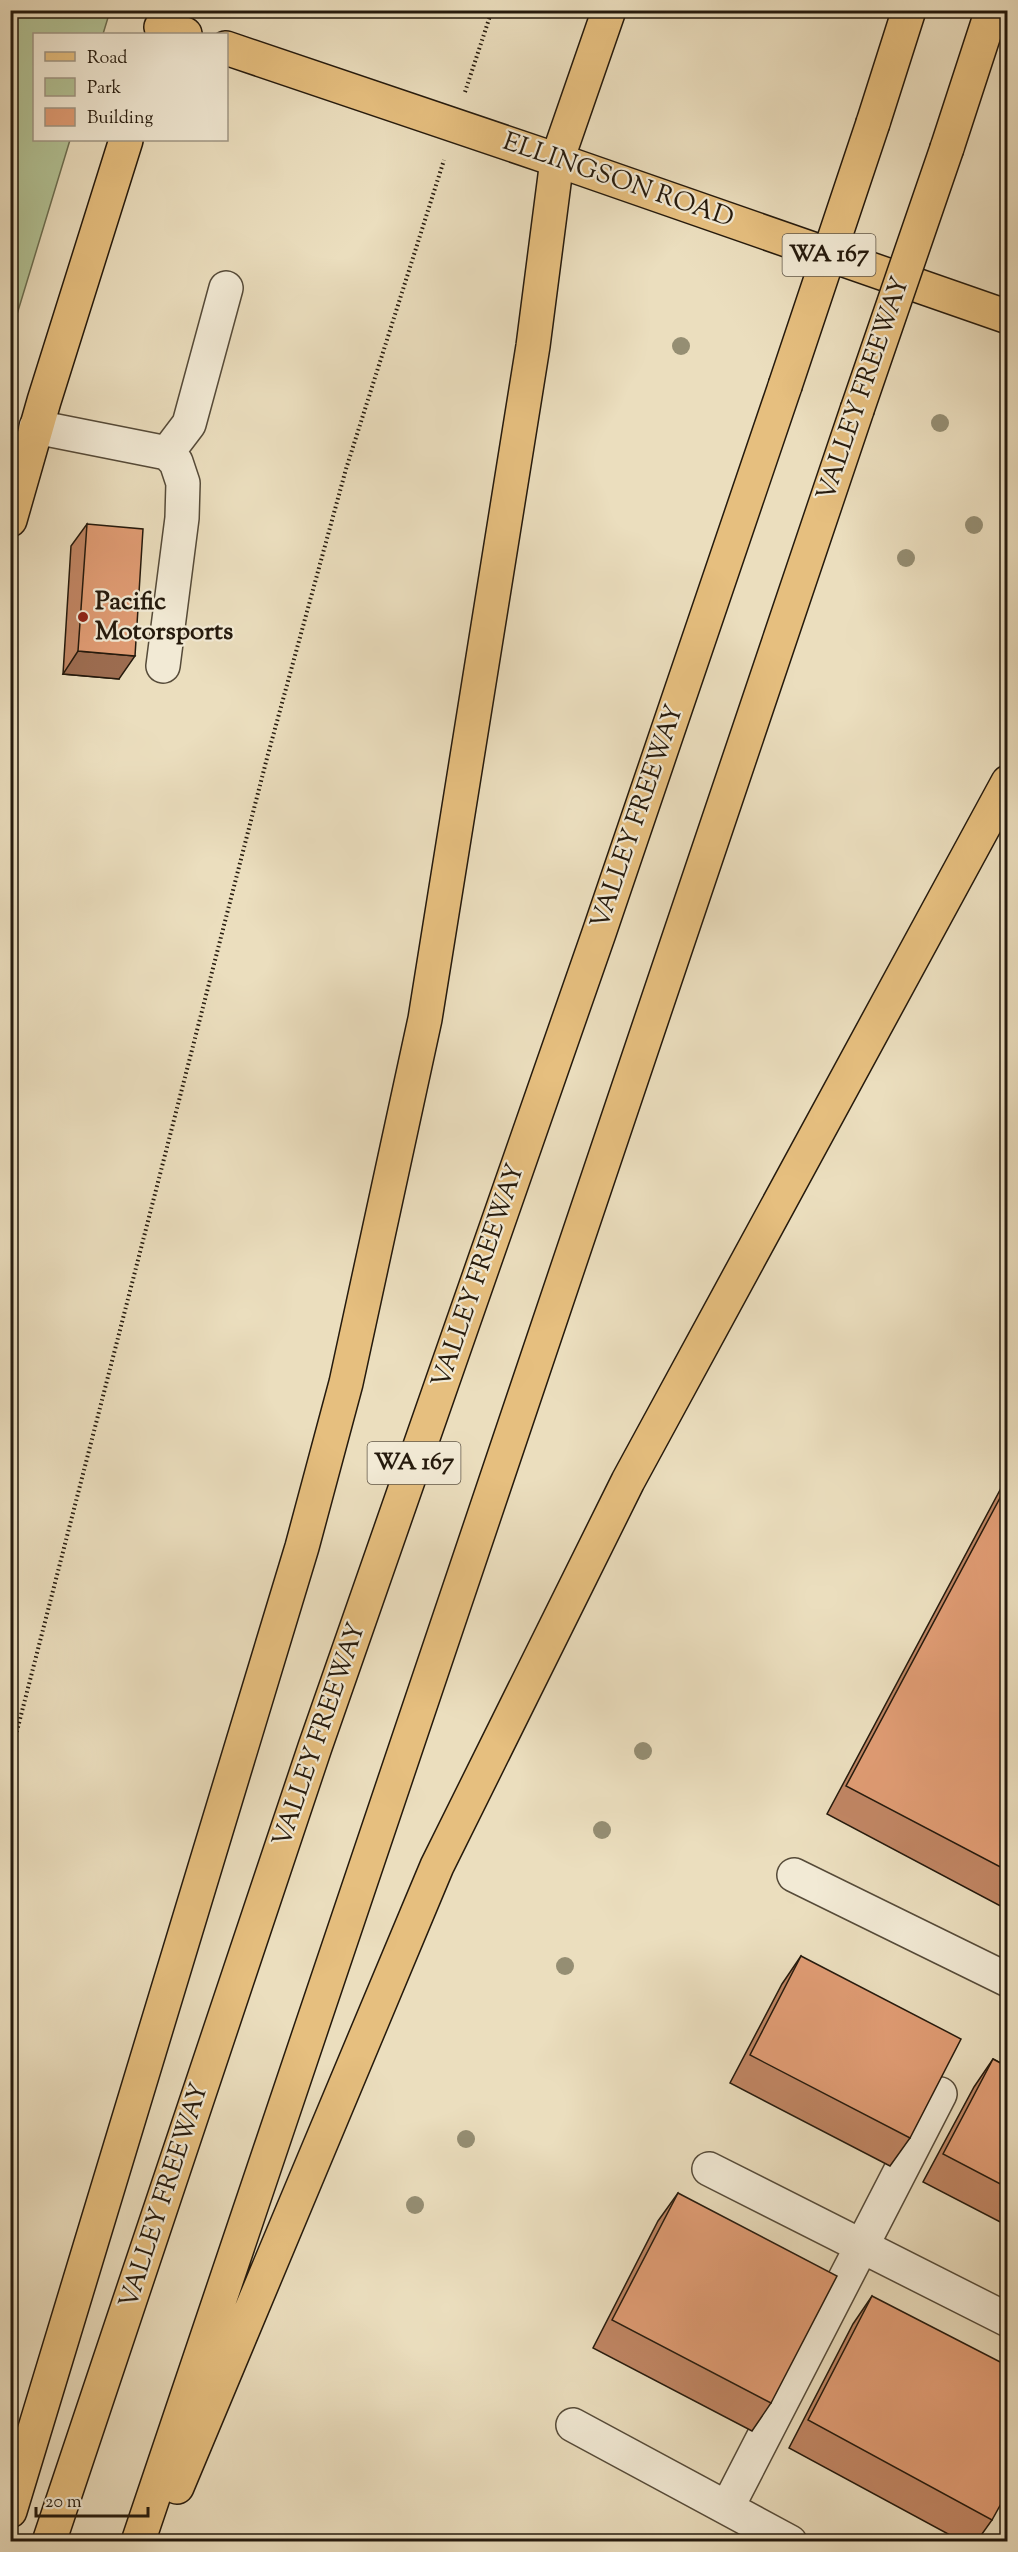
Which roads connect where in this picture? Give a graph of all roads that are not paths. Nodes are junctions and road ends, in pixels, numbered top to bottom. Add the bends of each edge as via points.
1 (609, 10) edge
2 (909, 10) edge
3 (992, 10) edge
4 (228, 49) edge
5 (126, 141) edge
6 (557, 160) junction
7 (226, 288) dead end
8 (1008, 317) edge
9 (36, 427) junction
10 (166, 453) junction
11 (10, 520) edge
12 (163, 666) dead end
13 (1008, 782) edge
14 (794, 1875) dead end
15 (1008, 1980) edge
16 (940, 2094) edge
17 (709, 2169) dead end
18 (862, 2246) junction
19 (1008, 2320) edge
20 (573, 2425) dead end
21 (727, 2508) junction
22 (10, 2511) edge
23 (49, 2541) edge
24 (138, 2541) edge
25 (155, 2541) edge
26 (790, 2541) edge

1 - 6 main road
2 - 23 main road, VALLEY FREEWAY / WA 167, bridge via 595,945 315,1747
3 - 24 main road, VALLEY FREEWAY / WA 167, bridge
4 - 6 main road, ELLINGSON ROAD
5 - 9 main road
6 - 8 main road, ELLINGSON ROAD
6 - 22 main road via 531,358 425,1019 346,1383 302,1547
7 - 10 lane via 189,424
9 - 10 lane
9 - 11 main road
10 - 12 lane via 176,462 183,483
13 - 25 main road via 628,1481 437,1866
14 - 15 lane
16 - 18 lane
17 - 18 lane
18 - 19 lane
18 - 21 lane
20 - 21 lane
21 - 26 lane

